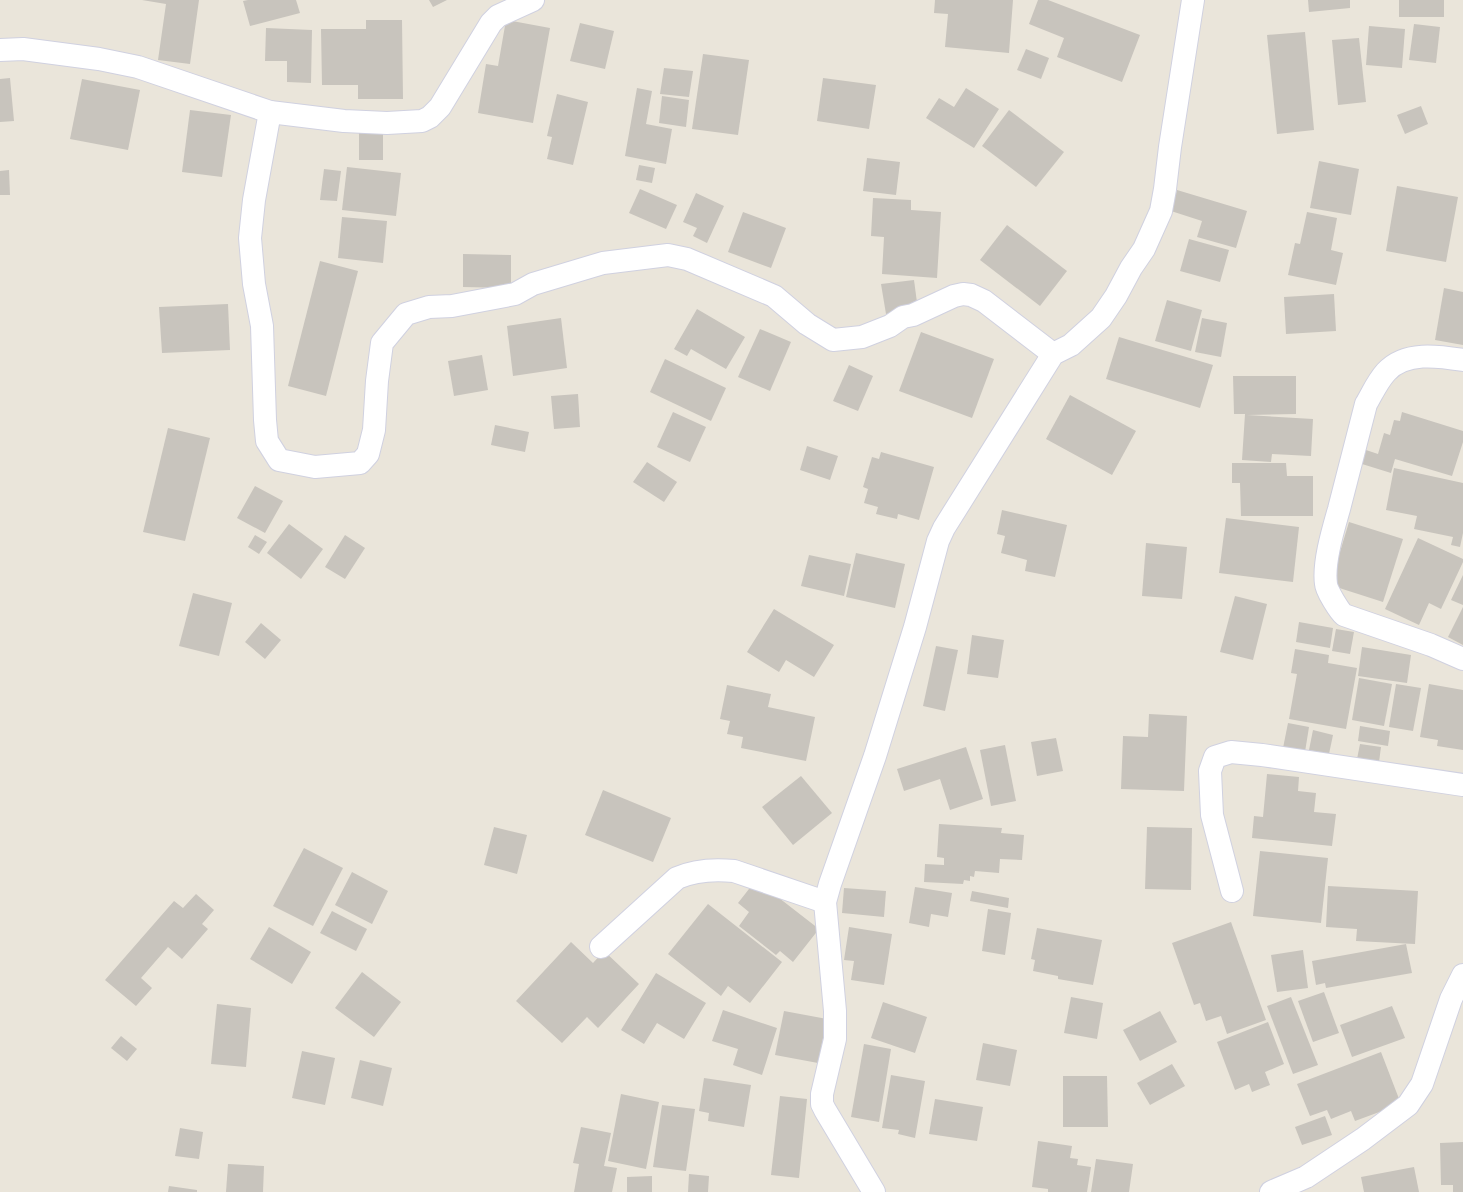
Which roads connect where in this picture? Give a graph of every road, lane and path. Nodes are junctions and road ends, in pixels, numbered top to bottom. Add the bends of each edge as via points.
1 (533, 0) edge
2 (1193, 0) edge
3 (0, 50) edge
4 (270, 112) junction
5 (1053, 354) junction
6 (1463, 360) edge
7 (1463, 659) edge
8 (1463, 784) edge
9 (1232, 891) dead end
10 (825, 902) junction
11 (601, 947) dead end
12 (1463, 975) edge
13 (874, 1192) edge
14 (1271, 1192) edge

1 - 4 street via 506,12 491,23 440,107 422,121 344,121
2 - 5 street via 1161,211 1144,249 1101,318 1071,345
3 - 4 street via 23,49 99,58 130,65
4 - 5 street via 254,200 250,238 254,284 262,326 267,442 279,460 315,467 360,463 368,454 374,430 382,343 406,314 429,307 452,306 515,294 533,284 603,263 668,255 687,259 774,296 807,324 833,340 862,337 954,296 971,295 984,301
5 - 10 street via 944,528 938,542 877,748
6 - 7 street via 1413,357 1386,372 1376,386 1366,404 1333,530 1325,574 1326,587 1344,616 1431,645
8 - 9 street via 1262,755 1231,752 1215,757 1210,771 1212,815
10 - 11 street via 734,871 719,869 689,873 677,878
10 - 13 street via 835,1039 822,1104
12 - 14 street via 1451,999 1422,1084 1408,1105 1306,1178

